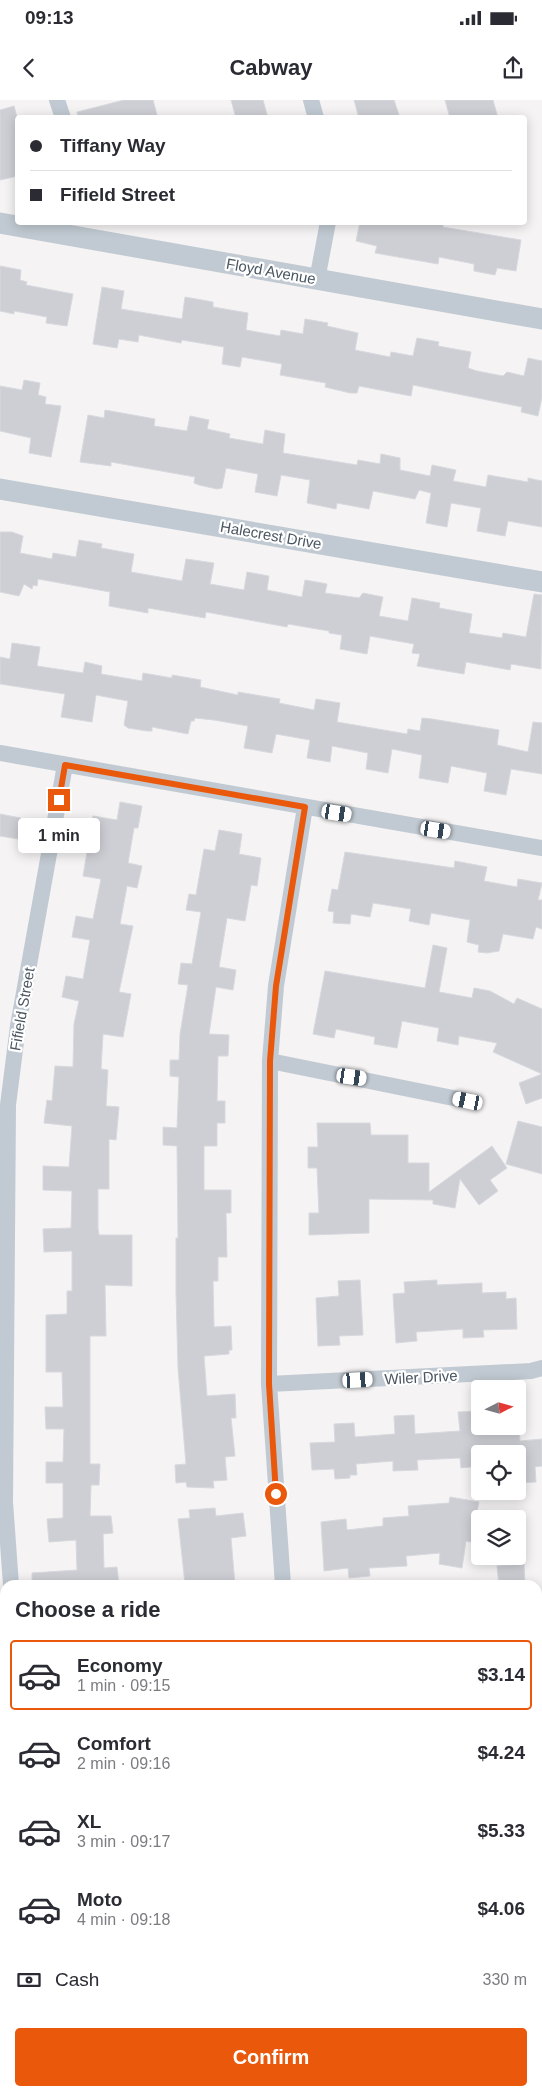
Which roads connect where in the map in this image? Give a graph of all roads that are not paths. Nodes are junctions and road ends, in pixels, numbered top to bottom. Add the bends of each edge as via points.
1 (57, 100) edge
2 (312, 100) edge
3 (62, 115) edge
4 (315, 115) edge
5 (0, 223) edge
6 (15, 224) edge
7 (24, 225) edge
8 (327, 225) edge
9 (71, 229) edge
10 (317, 280) junction
11 (542, 319) edge
12 (0, 489) edge
13 (542, 582) edge
14 (0, 753) edge
15 (65, 765) junction
16 (305, 807) junction
17 (542, 848) edge
18 (270, 1061) junction
19 (468, 1101) dead end
20 (542, 1368) edge
21 (269, 1384) junction
22 (11, 1580) edge
23 (283, 1580) edge

1 - 3 street
2 - 4 street
5 - 6 street, Floyd Avenue
7 - 9 street, Floyd Avenue
8 - 10 street
9 - 10 street, Floyd Avenue
10 - 11 street, Floyd Avenue
12 - 13 street, Halecrest Drive
14 - 15 street
15 - 16 street
15 - 22 street, Fifield Street via 18,1026 8,1105 5,1502
16 - 17 street
16 - 18 street via 278,976
18 - 19 street
18 - 21 street
20 - 21 street, Wiler Drive
21 - 23 street

